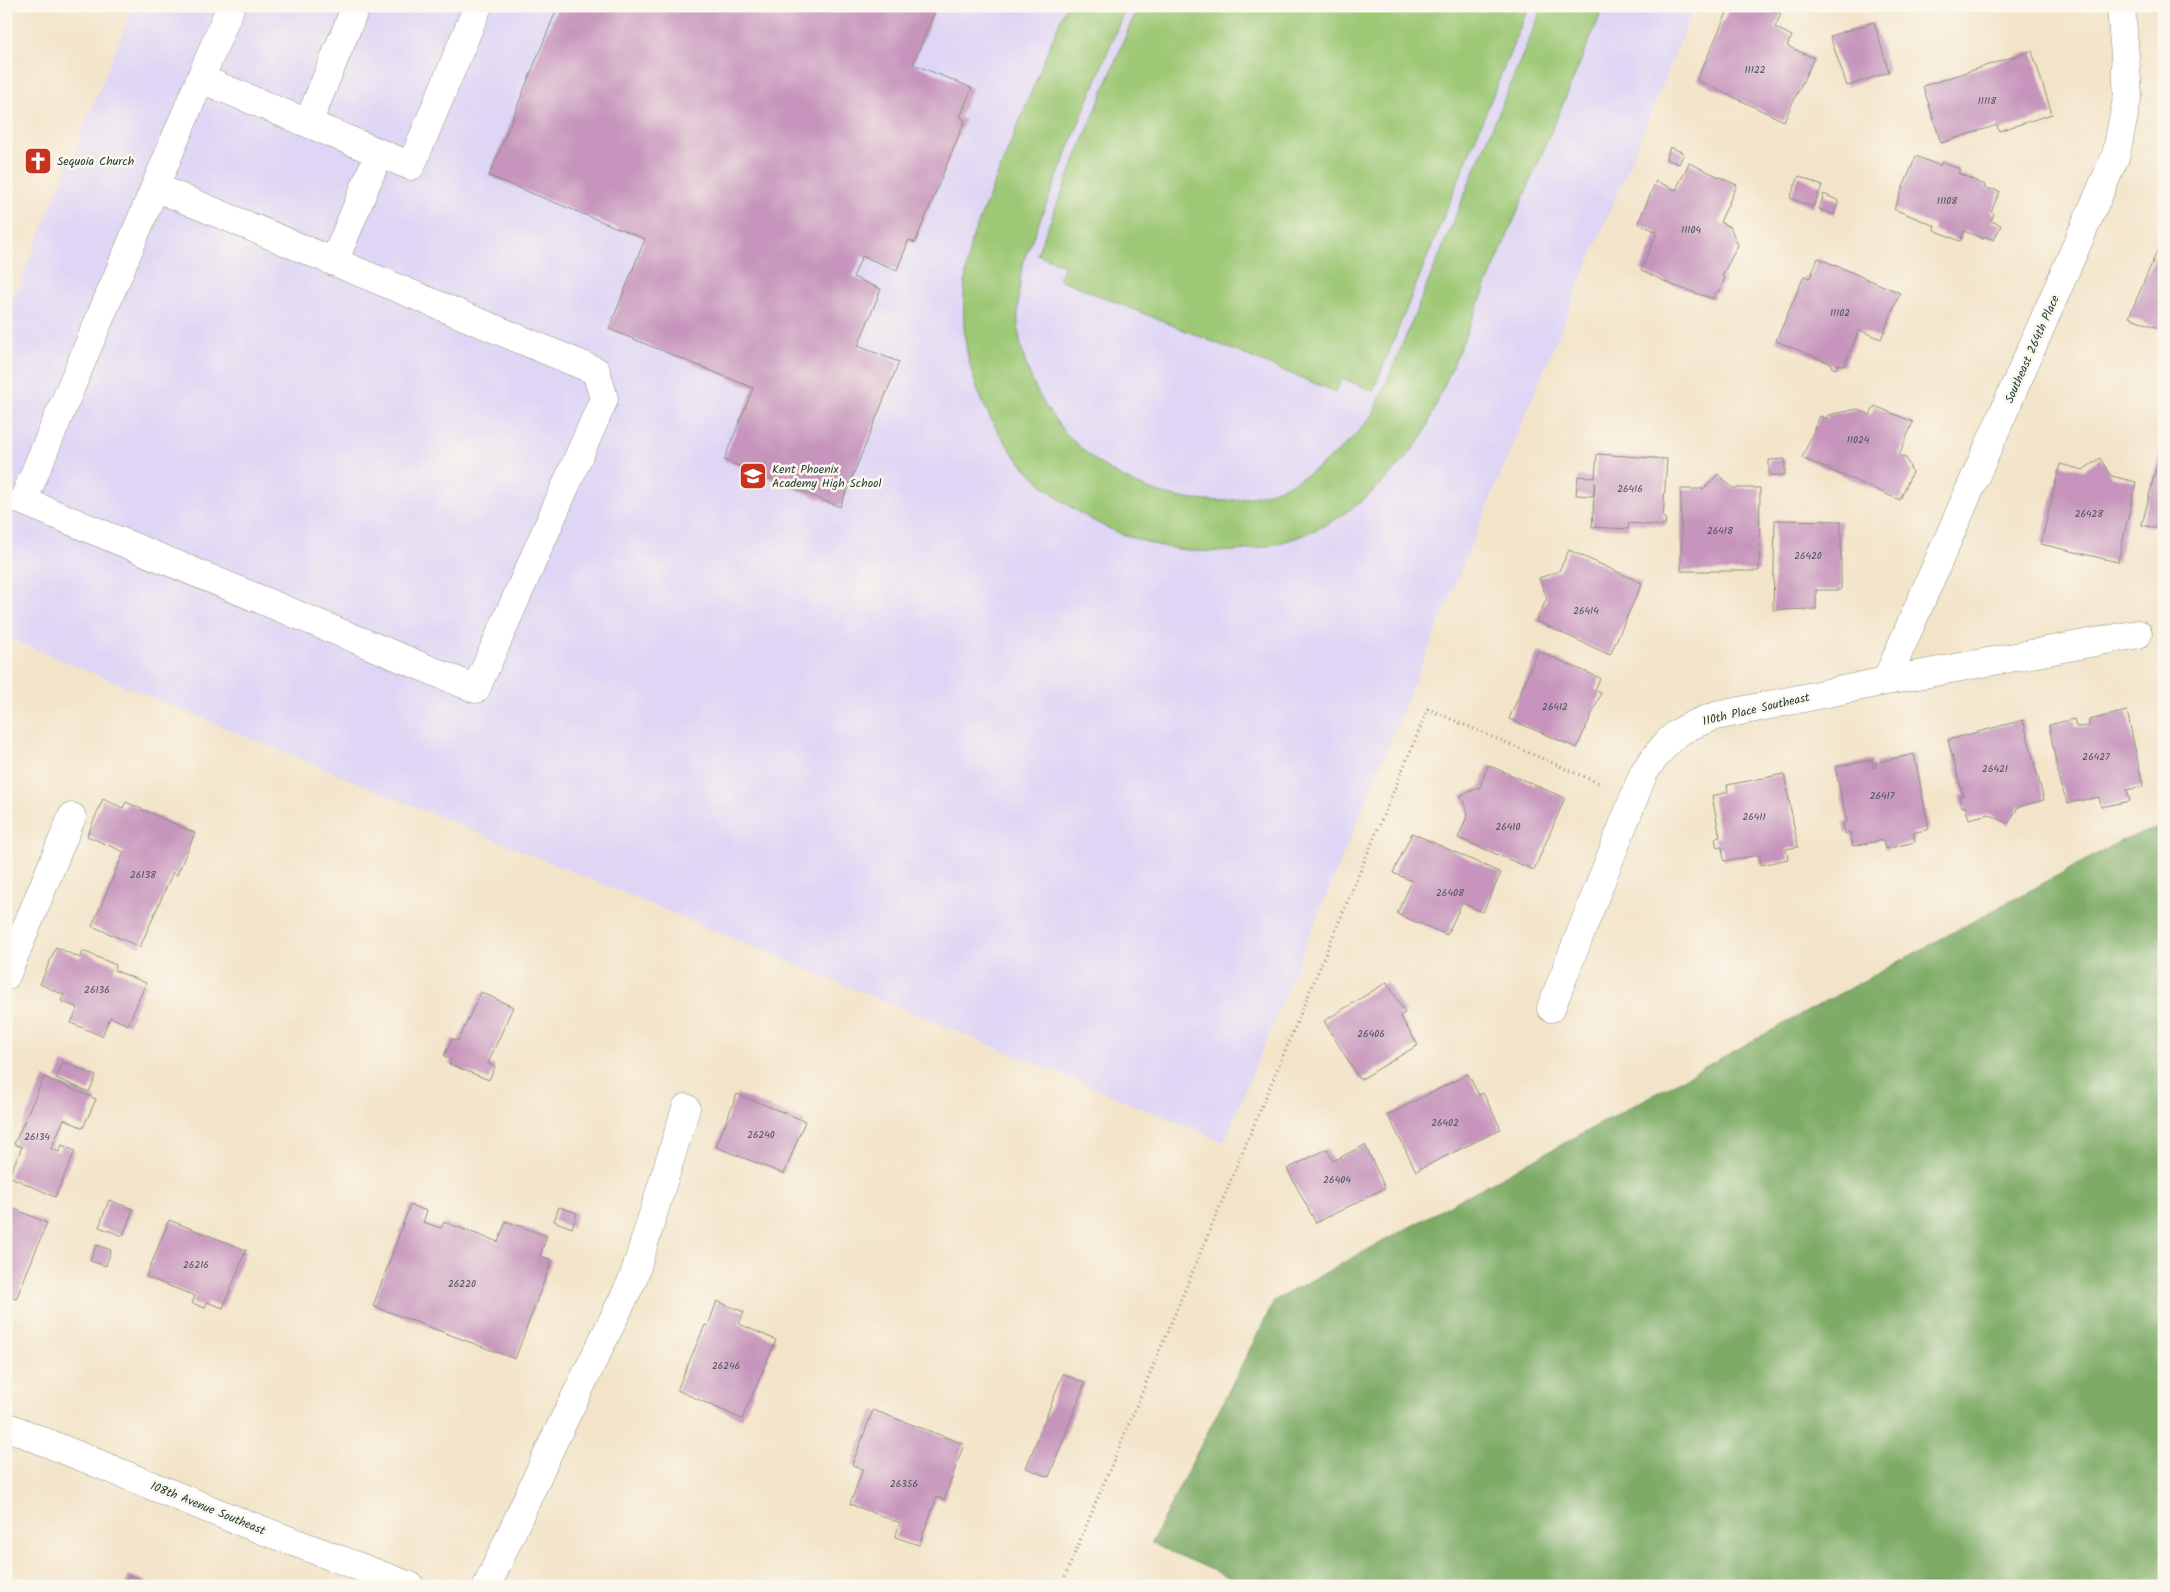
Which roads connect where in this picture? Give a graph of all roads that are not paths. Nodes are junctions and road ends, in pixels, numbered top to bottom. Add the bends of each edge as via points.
1 (231, 6) edge
2 (356, 6) edge
3 (478, 6) edge
4 (2121, 6) edge
5 (201, 79) junction
6 (308, 123) junction
7 (379, 153) junction
8 (155, 187) junction
9 (334, 262) junction
10 (2138, 634) dead end
11 (1886, 681) junction
12 (72, 817) dead end
13 (6, 976) edge
14 (1551, 1008) dead end
15 (686, 1108) dead end
16 (6, 1426) edge
17 (410, 1586) edge
18 (487, 1586) edge

1 - 5 street
2 - 6 street
3 - 7 street via 411,166
4 - 11 street, Southeast 264th Place via 2128,94 2116,155
5 - 6 street
5 - 8 street
6 - 7 street
7 - 9 street
8 - 9 street
8 - 9 street via 23,501 476,689 604,399 596,371
10 - 11 street, 110th Place Southeast
11 - 14 street, 110th Place Southeast via 1716,716 1690,724 1668,738 1644,772
12 - 13 street
15 - 18 street via 633,1279
16 - 17 street, 108th Avenue Southeast via 233,1519

